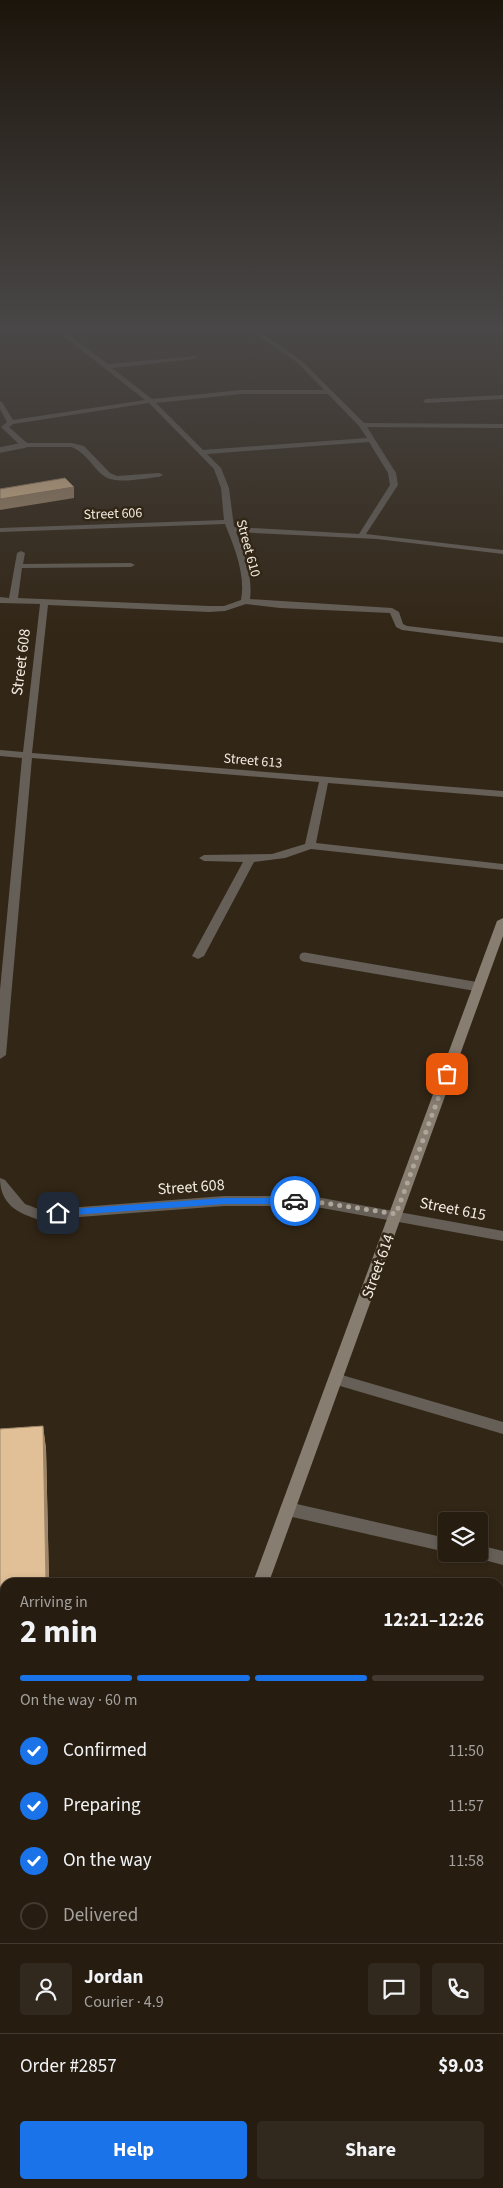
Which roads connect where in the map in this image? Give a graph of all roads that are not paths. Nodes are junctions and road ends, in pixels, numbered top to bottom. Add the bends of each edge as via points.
1 (7, 428) edge
2 (178, 428) edge
3 (364, 428) edge
4 (370, 440) junction
5 (25, 445) junction
6 (0, 450) edge
7 (201, 452) junction
8 (159, 474) dead end
9 (229, 526) junction
10 (0, 530) edge
11 (361, 536) junction
12 (503, 552) edge
13 (20, 553) dead end
14 (131, 565) dead end
15 (18, 566) junction
16 (0, 600) edge
17 (12, 600) junction
18 (245, 601) junction
19 (44, 602) junction
20 (503, 640) edge
21 (0, 753) edge
22 (27, 755) junction
23 (324, 780) junction
24 (503, 794) edge
25 (310, 846) junction
26 (204, 858) dead end
27 (250, 859) junction
28 (503, 867) edge
29 (503, 921) edge
30 (198, 956) dead end
31 (304, 957) dead end
32 (479, 987) junction
33 (0, 1055) edge
34 (0, 1183) edge
35 (396, 1214) junction
36 (503, 1236) edge
37 (336, 1379) junction
38 (503, 1428) edge
39 (288, 1509) junction
40 (438, 1543) edge
41 (488, 1554) edge
42 (503, 1558) edge
43 (262, 1578) edge

1 - 5 street
2 - 7 street, Street 610
3 - 4 street
4 - 7 street
4 - 11 street via 392,473 394,485
5 - 6 lane
5 - 8 street via 72,445 81,448 107,475 116,478
7 - 9 street, Street 610 via 220,475
9 - 10 street, Street 606
9 - 11 street, Street 606
9 - 18 street, Street 610 via 240,556 247,590
11 - 12 street, Street 606
13 - 15 street
14 - 15 street
15 - 17 street
16 - 17 street, Street 610
17 - 19 street, Street 610
18 - 19 street, Street 610 via 209,609
18 - 20 street via 280,606 392,611 399,625 405,628
19 - 22 street, Street 608
21 - 22 street, Street 613
22 - 23 street, Street 613
22 - 33 street, Street 608
23 - 24 street, Street 613
23 - 25 street
25 - 27 street via 296,853
25 - 28 street
26 - 27 street
27 - 30 street
29 - 32 street, Street 614
31 - 32 lane
32 - 35 street, Street 614
34 - 35 street, Street 608 via 20,1207 40,1215 224,1201 311,1201
35 - 36 street, Street 615
35 - 37 street, Street 614
37 - 38 street
37 - 39 street, Street 614
39 - 40 street
39 - 43 street, Street 614
41 - 42 street

